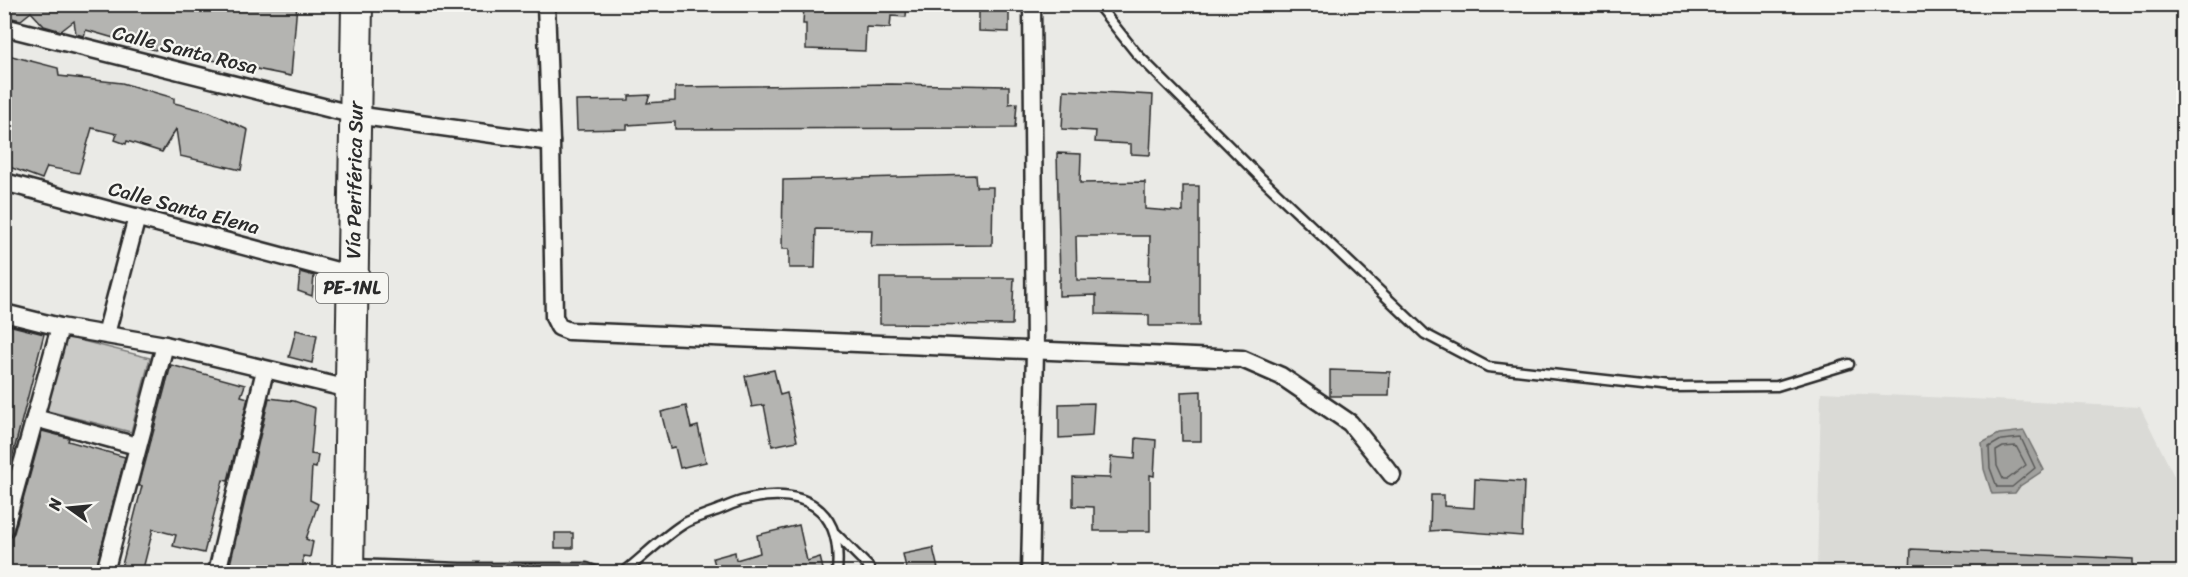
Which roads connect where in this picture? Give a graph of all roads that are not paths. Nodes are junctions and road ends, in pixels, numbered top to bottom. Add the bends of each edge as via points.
1 (357, 4) edge
2 (546, 4) edge
3 (1032, 4) edge
4 (1097, 4) edge
5 (4, 27) edge
6 (355, 115) junction
7 (551, 142) junction
8 (4, 182) edge
9 (137, 217) junction
10 (352, 275) junction
11 (4, 313) edge
12 (60, 327) junction
13 (106, 334) junction
14 (165, 345) junction
15 (1035, 351) junction
16 (1849, 364) dead end
17 (264, 370) junction
18 (349, 390) junction
19 (35, 418) junction
20 (137, 446) junction
21 (1392, 475) dead end
22 (4, 530) edge
23 (836, 534) junction
24 (348, 568) edge
25 (105, 573) edge
26 (217, 573) edge
27 (598, 573) edge
28 (624, 573) edge
29 (837, 573) edge
30 (872, 573) edge
31 (1030, 573) edge

1 - 6 highway, Vía Periférica Sur / PE-1NL
2 - 7 street
3 - 15 street
4 - 16 lane via 1146,63 1425,334 1488,367 1670,387 1777,386
5 - 6 street, Calle Santa Rosa
6 - 7 street, Calle Santa Rosa
6 - 10 highway, Vía Periférica Sur / PE-1NL
7 - 15 street via 554,317 559,327 581,332
8 - 9 street, Calle Santa Elena
9 - 10 street, Calle Santa Elena
9 - 13 street
10 - 18 highway, Vía Periférica Sur / PE-1NL
11 - 12 street
12 - 13 street
12 - 19 street
13 - 14 street
14 - 17 street
14 - 20 street
15 - 21 street via 1242,358 1281,376 1350,423
15 - 31 street
17 - 18 street
17 - 26 street
18 - 24 highway, Vía Periférica Sur / PE-1NL
19 - 20 street
19 - 22 street
20 - 25 street
23 - 28 lane via 822,510 805,500 785,496 744,500 685,523
23 - 29 lane
23 - 30 lane
24 - 27 lane via 587,568

